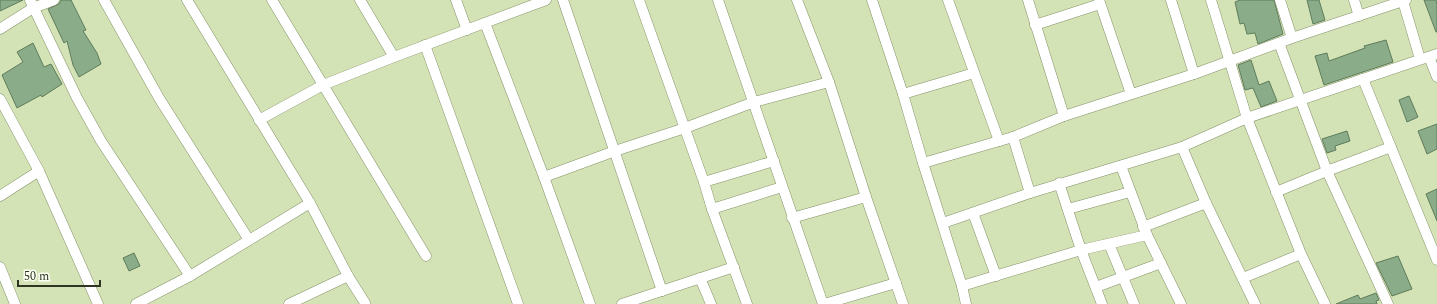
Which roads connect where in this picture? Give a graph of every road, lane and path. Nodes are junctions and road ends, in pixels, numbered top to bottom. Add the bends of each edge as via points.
1 (54, 0) edge
2 (104, 0) edge
3 (187, 0) edge
4 (272, 0) edge
5 (360, 0) edge
6 (456, 0) edge
7 (546, 0) edge
8 (563, 0) edge
9 (639, 0) edge
10 (718, 0) edge
11 (797, 0) edge
12 (872, 0) edge
13 (948, 0) edge
14 (1028, 0) edge
15 (1170, 0) edge
16 (1210, 0) edge
17 (1280, 0) edge
18 (1354, 0) edge
19 (1405, 1) edge
20 (1100, 2) edge
21 (32, 4) edge
22 (1360, 16) junction
23 (485, 23) junction
24 (1035, 25) junction
25 (0, 29) edge
26 (467, 30) junction
27 (1292, 38) junction
28 (1279, 43) junction
29 (425, 45) junction
30 (394, 57) junction
31 (1429, 57) edge
32 (1229, 61) junction
33 (974, 73) junction
34 (1194, 74) junction
35 (1437, 77) edge
36 (1363, 79) junction
37 (829, 82) junction
38 (323, 86) junction
39 (903, 94) junction
40 (1131, 94) junction
41 (0, 99) edge
42 (1300, 101) junction
43 (754, 102) junction
44 (1064, 116) junction
45 (1247, 118) junction
46 (259, 120) junction
47 (685, 128) junction
48 (1013, 137) junction
49 (999, 141) junction
50 (1182, 146) junction
51 (1391, 146) junction
52 (615, 151) junction
53 (774, 161) junction
54 (923, 163) junction
55 (1121, 166) junction
56 (39, 171) junction
57 (1327, 171) junction
58 (544, 178) junction
59 (704, 182) junction
60 (1060, 183) junction
61 (782, 187) junction
62 (1130, 192) junction
63 (1276, 192) junction
64 (1030, 193) junction
65 (0, 196) edge
66 (866, 197) junction
67 (310, 203) junction
68 (1206, 203) junction
69 (712, 209) junction
70 (1068, 209) junction
71 (973, 213) junction
72 (792, 218) junction
73 (943, 223) junction
74 (1145, 231) junction
75 (249, 240) junction
76 (1109, 244) junction
77 (1081, 250) junction
78 (1301, 254) junction
79 (426, 256) dead end
80 (1437, 260) edge
81 (1161, 263) junction
82 (0, 267) edge
83 (734, 267) junction
84 (190, 276) junction
85 (348, 276) junction
86 (996, 276) junction
87 (700, 278) junction
88 (1122, 278) junction
89 (1243, 278) junction
90 (896, 283) junction
91 (962, 286) junction
92 (1096, 287) junction
93 (662, 290) junction
94 (644, 300) edge
95 (364, 303) dead end
96 (15, 304) edge
97 (98, 304) edge
98 (136, 304) edge
99 (289, 304) edge
100 (518, 304) edge
101 (590, 304) edge
102 (622, 304) edge
103 (710, 304) edge
104 (748, 304) edge
105 (823, 304) edge
106 (903, 304) edge
107 (966, 304) edge
108 (1102, 304) edge
109 (1134, 304) edge
110 (1181, 304) edge
111 (1255, 304) edge
112 (1325, 304) edge
113 (1388, 304) edge

1 - 21 street
2 - 75 street via 159,98
3 - 46 street
4 - 38 street
5 - 30 street
6 - 26 street
7 - 23 street
8 - 52 street
9 - 47 street
10 - 43 street
11 - 37 street
12 - 39 street
13 - 33 street
14 - 24 street
15 - 34 street
16 - 32 street
17 - 27 street
18 - 22 street
19 - 22 street
19 - 31 street
20 - 24 street
20 - 40 street
21 - 25 street
21 - 84 street via 77,98 101,141
22 - 27 street
23 - 26 street
23 - 58 street
24 - 44 street
26 - 29 street
27 - 28 street
28 - 32 street
28 - 42 street
29 - 30 street
29 - 100 street
30 - 38 street
31 - 35 street
31 - 36 street
32 - 34 street
32 - 45 street
33 - 39 street
33 - 49 street
34 - 40 street
36 - 42 street
36 - 51 street
37 - 43 street
37 - 66 street
38 - 46 street
38 - 79 street
39 - 54 street
40 - 44 street
41 - 56 street
42 - 45 street
42 - 57 street
43 - 47 street
43 - 53 street
44 - 48 street
45 - 50 street
45 - 63 street
46 - 67 street
47 - 52 street
47 - 59 street
48 - 49 street
48 - 64 street
49 - 54 street
50 - 55 street
50 - 68 street
51 - 57 street
51 - 80 street
52 - 58 street
52 - 93 street
53 - 59 street
53 - 61 street
54 - 73 street
55 - 60 street
55 - 62 street
56 - 65 street
56 - 97 street
57 - 63 street
57 - 113 street
58 - 101 street
59 - 69 street
60 - 64 street
60 - 70 street
61 - 69 street
61 - 72 street
62 - 70 street
62 - 74 street
63 - 78 street
64 - 71 street
66 - 72 street
66 - 90 street
67 - 75 street
67 - 85 street
68 - 74 street
68 - 89 street
69 - 83 street
70 - 77 street
71 - 73 street
71 - 86 street
72 - 105 street
73 - 91 street
74 - 76 street
74 - 81 street
75 - 84 street
76 - 77 street
76 - 88 street
77 - 86 street
77 - 92 street
78 - 89 street
78 - 112 street
81 - 88 street
81 - 110 street
82 - 96 street
83 - 87 street
83 - 104 street
84 - 98 street
85 - 95 street
85 - 99 street
86 - 91 street
87 - 93 street
87 - 103 street
88 - 92 street
88 - 109 street
89 - 111 street
90 - 105 street
90 - 106 street
91 - 107 street
92 - 108 street
93 - 94 street
94 - 102 street

